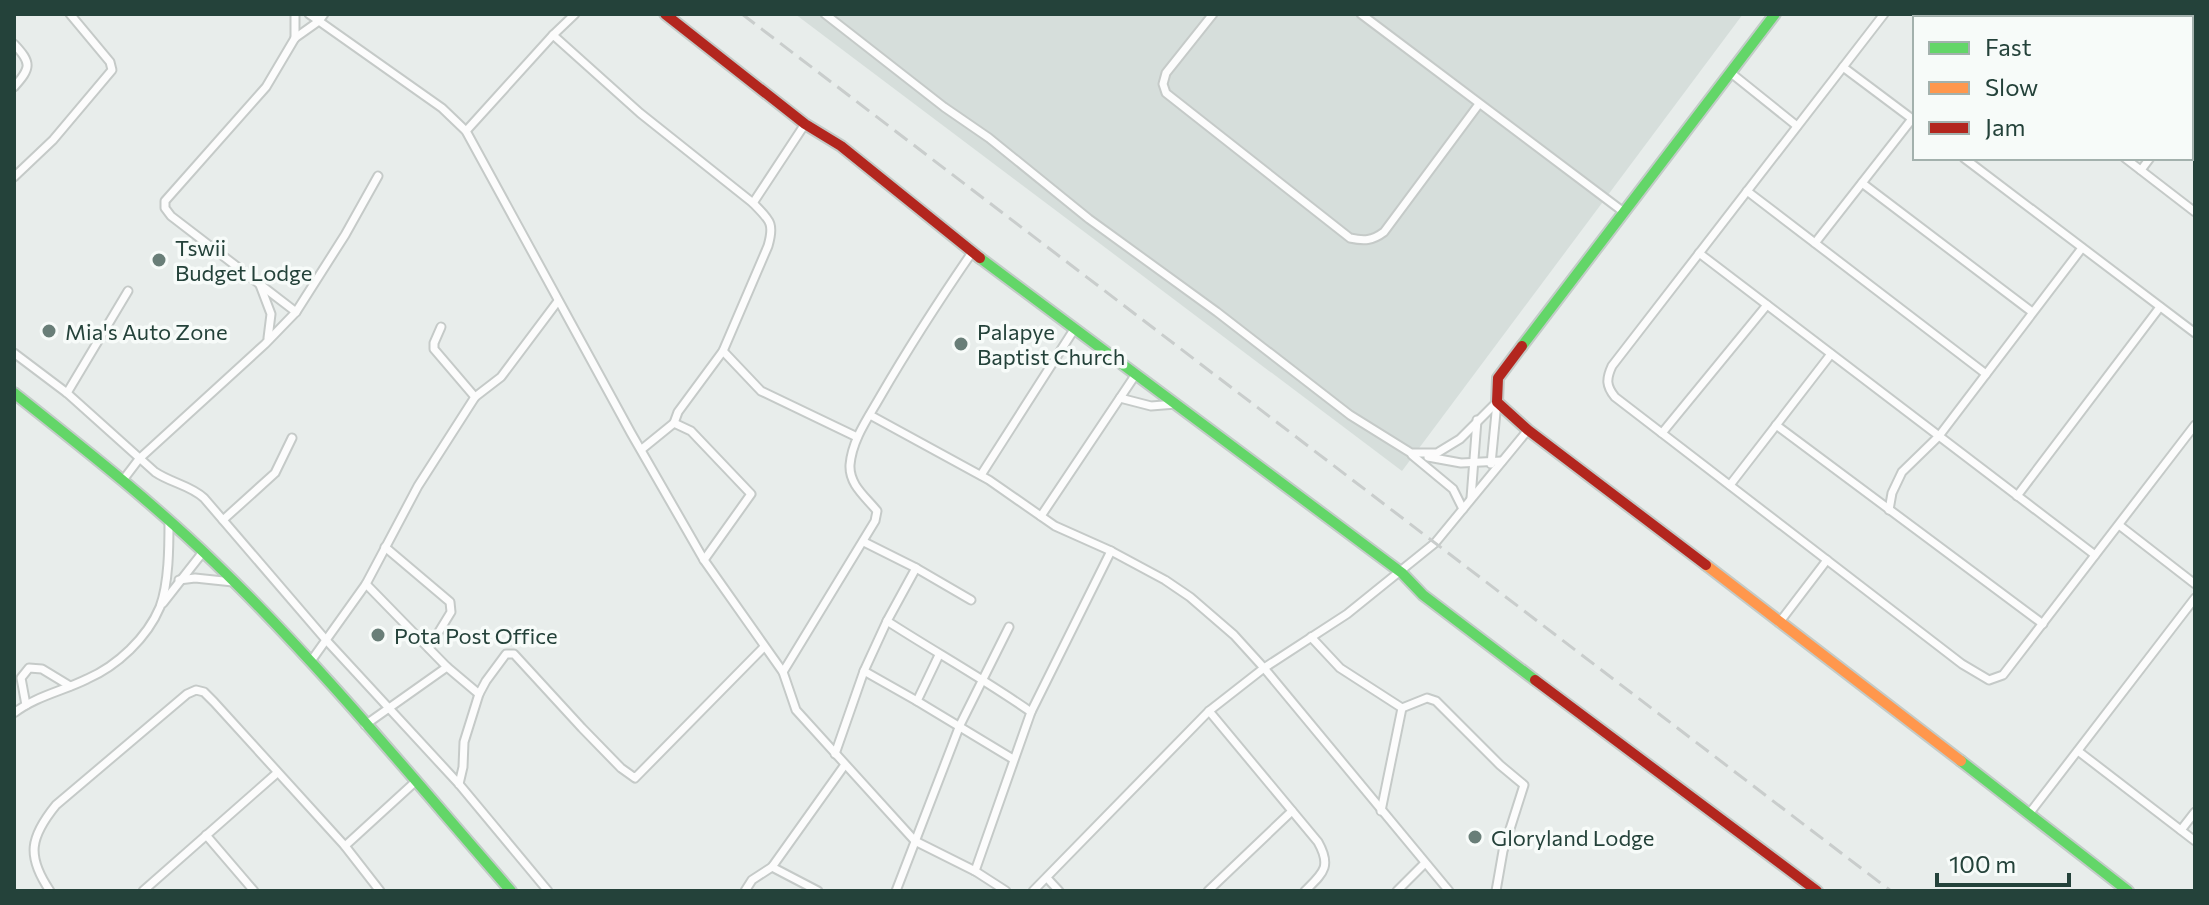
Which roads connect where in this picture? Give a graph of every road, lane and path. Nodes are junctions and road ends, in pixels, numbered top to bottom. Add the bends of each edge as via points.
1 (70, 14) edge
2 (295, 14) edge
3 (309, 14) edge
4 (575, 14) edge
5 (665, 14) edge
6 (825, 14) edge
7 (1213, 14) edge
8 (1361, 14) edge
9 (1775, 14) edge
10 (1884, 14) edge
11 (322, 17) edge
12 (553, 35) junction
13 (295, 38) junction
14 (14, 44) edge
15 (1843, 67) junction
16 (1731, 73) junction
17 (14, 87) edge
18 (1479, 104) junction
19 (1913, 119) edge
20 (1913, 121) edge
21 (805, 124) junction
22 (1797, 126) junction
23 (466, 131) junction
24 (1967, 160) edge
25 (2128, 160) edge
26 (2148, 160) edge
27 (2141, 170) junction
28 (378, 176) dead end
29 (14, 177) edge
30 (1862, 183) junction
31 (1747, 191) junction
32 (753, 203) junction
33 (2195, 212) edge
34 (1625, 213) junction
35 (1815, 243) junction
36 (2082, 248) junction
37 (973, 251) junction
38 (1699, 253) junction
39 (260, 284) junction
40 (128, 291) dead end
41 (558, 301) junction
42 (1767, 305) junction
43 (2160, 307) junction
44 (296, 312) junction
45 (2032, 312) junction
46 (441, 327) dead end
47 (1075, 328) junction
48 (2195, 333) edge
49 (265, 344) junction
50 (723, 351) junction
51 (14, 353) edge
52 (1831, 354) junction
53 (1136, 374) junction
54 (1986, 374) junction
55 (14, 393) edge
56 (67, 393) junction
57 (475, 397) junction
58 (1120, 398) junction
59 (1497, 402) junction
60 (1176, 404) junction
61 (870, 415) junction
62 (1477, 420) junction
63 (674, 423) junction
64 (1776, 425) junction
65 (2195, 425) edge
66 (1528, 430) junction
67 (1662, 433) junction
68 (1939, 436) junction
69 (857, 437) junction
70 (292, 438) dead end
71 (642, 449) junction
72 (1411, 453) junction
73 (1422, 455) junction
74 (139, 459) junction
75 (1502, 461) junction
76 (1491, 462) junction
77 (1474, 463) junction
78 (981, 475) junction
79 (1488, 478) junction
80 (123, 480) junction
81 (1730, 485) junction
82 (2017, 496) junction
83 (1471, 500) junction
84 (1463, 509) junction
85 (1889, 510) junction
86 (1041, 516) junction
87 (223, 520) junction
88 (169, 521) junction
89 (2119, 525) junction
90 (864, 542) junction
91 (385, 547) junction
92 (1111, 551) junction
93 (203, 552) junction
94 (2095, 555) junction
95 (704, 560) junction
96 (1827, 560) junction
97 (916, 568) junction
98 (1402, 573) junction
99 (179, 580) junction
100 (233, 582) junction
101 (366, 584) junction
102 (2195, 584) edge
103 (2195, 598) edge
104 (971, 600) dead end
105 (159, 608) junction
106 (887, 621) junction
107 (1779, 623) junction
108 (2043, 624) junction
109 (1009, 627) dead end
110 (1311, 637) junction
111 (326, 640) junction
112 (429, 648) junction
113 (763, 648) junction
114 (939, 655) junction
115 (311, 661) junction
116 (447, 667) junction
117 (1264, 668) junction
118 (864, 671) junction
119 (783, 672) junction
120 (982, 677) junction
121 (70, 686) junction
122 (479, 694) junction
123 (917, 701) junction
124 (26, 705) junction
125 (1402, 708) junction
126 (389, 710) junction
127 (1209, 711) junction
128 (1031, 712) junction
129 (14, 713) edge
130 (365, 725) junction
131 (960, 725) junction
132 (2078, 751) junction
133 (835, 754) junction
134 (1013, 759) junction
135 (844, 766) junction
136 (277, 773) junction
137 (415, 782) junction
138 (459, 784) junction
139 (1292, 811) junction
140 (1381, 811) junction
141 (2195, 812) edge
142 (2029, 814) junction
143 (2181, 830) junction
144 (206, 835) junction
145 (915, 841) junction
146 (2195, 841) edge
147 (345, 846) junction
148 (1424, 864) junction
149 (772, 867) junction
150 (975, 871) junction
151 (1047, 878) junction
152 (50, 891) edge
153 (143, 891) edge
154 (254, 891) edge
155 (380, 891) edge
156 (511, 891) edge
157 (548, 891) edge
158 (745, 891) edge
159 (818, 891) edge
160 (896, 891) edge
161 (1006, 891) edge
162 (1033, 891) edge
163 (1059, 891) edge
164 (1208, 891) edge
165 (1305, 891) edge
166 (1397, 891) edge
167 (1449, 891) edge
168 (1496, 891) edge
169 (1817, 891) edge
170 (2128, 891) edge

1 - 29 street via 112,70
2 - 13 street
3 - 11 street
4 - 12 street
5 - 21 street
6 - 72 street via 1350,415
7 - 18 street via 1166,73 1166,93 1350,238 1364,241 1384,232
8 - 18 street
9 - 16 street
10 - 15 street
11 - 13 street
11 - 23 street
12 - 23 street
12 - 32 street
13 - 39 street via 266,87 165,201 171,216
14 - 17 street via 28,65
15 - 19 street
15 - 22 street
16 - 22 street
16 - 34 street
18 - 34 street
20 - 30 street
21 - 32 street
21 - 37 street via 841,146
22 - 31 street
23 - 41 street
24 - 36 street
25 - 27 street
26 - 27 street
27 - 33 street
28 - 44 street
30 - 35 street
30 - 45 street
31 - 35 street
31 - 38 street
32 - 50 street via 773,229
34 - 59 street via 1498,378
35 - 54 street
36 - 43 street
36 - 45 street
37 - 47 street
37 - 61 street
38 - 42 street
38 - 67 street via 1608,375 1615,397
39 - 44 street
39 - 49 street via 271,314
40 - 56 street
41 - 57 street via 501,377
41 - 71 street
42 - 52 street
42 - 67 street
43 - 48 street
43 - 82 street
44 - 49 street
45 - 54 street
46 - 57 street via 434,349
47 - 53 street
47 - 78 street
49 - 74 street
50 - 63 street
50 - 69 street via 761,391
51 - 56 street
52 - 64 street
52 - 68 street
53 - 58 street
53 - 60 street
54 - 68 street
55 - 80 street
56 - 74 street
57 - 91 street
58 - 60 street via 1151,406
58 - 86 street
59 - 62 street
59 - 66 street
59 - 76 street
60 - 98 street
61 - 69 street
61 - 78 street
62 - 73 street via 1460,439
62 - 77 street
63 - 71 street
63 - 95 street via 691,431 751,494
64 - 81 street
64 - 85 street
65 - 89 street
66 - 75 street
66 - 107 street
67 - 81 street
68 - 82 street
68 - 85 street via 1902,472
69 - 90 street via 850,465 854,484 877,511
70 - 87 street via 275,473
71 - 95 street
72 - 73 street
72 - 84 street via 1453,489
73 - 77 street
74 - 80 street
74 - 87 street via 165,479 199,493
75 - 76 street
75 - 79 street
76 - 77 street
76 - 79 street
77 - 83 street
78 - 86 street
79 - 83 street
80 - 88 street
81 - 96 street
82 - 94 street
83 - 84 street
84 - 98 street
85 - 108 street
86 - 92 street
87 - 111 street
88 - 93 street
88 - 105 street
89 - 94 street
89 - 102 street
90 - 97 street
90 - 119 street
91 - 101 street
91 - 112 street via 450,602 451,612
92 - 117 street via 1190,597
92 - 128 street
93 - 99 street
93 - 100 street
94 - 108 street
95 - 113 street
96 - 107 street
96 - 108 street via 1984,679 2003,675
97 - 104 street
97 - 106 street
98 - 110 street
98 - 169 street via 1423,595
99 - 100 street
99 - 105 street
100 - 115 street
101 - 111 street
101 - 112 street
103 - 132 street
105 - 121 street via 123,656
106 - 114 street
106 - 118 street
107 - 142 street
109 - 120 street
110 - 117 street
110 - 125 street via 1340,668
111 - 115 street
111 - 126 street
112 - 116 street
113 - 119 street
113 - 122 street via 635,778 514,654 506,654
114 - 120 street
114 - 123 street
115 - 130 street
116 - 122 street
116 - 126 street
117 - 127 street
117 - 140 street
118 - 123 street
118 - 133 street
119 - 133 street via 796,710
120 - 128 street
120 - 131 street
121 - 124 street
121 - 124 street via 42,669 29,668 21,678
122 - 138 street via 464,742
123 - 131 street
124 - 129 street
125 - 140 street
125 - 168 street via 1427,698 1436,701 1524,785
126 - 130 street
126 - 138 street
127 - 139 street
127 - 151 street
128 - 134 street
130 - 137 street
131 - 134 street
131 - 145 street
132 - 142 street
132 - 143 street
133 - 135 street
134 - 150 street
135 - 145 street
135 - 149 street
136 - 144 street
136 - 147 street
136 - 152 street via 204,692 187,694 56,805 40,825 35,861
137 - 147 street
137 - 156 street
138 - 157 street
139 - 164 street
139 - 165 street via 1326,856 1325,868
140 - 148 street
141 - 143 street
142 - 170 street
143 - 146 street
144 - 153 street
144 - 154 street
145 - 150 street
145 - 160 street
147 - 155 street
148 - 166 street
148 - 167 street
149 - 158 street
149 - 159 street
150 - 161 street
151 - 162 street
151 - 163 street

